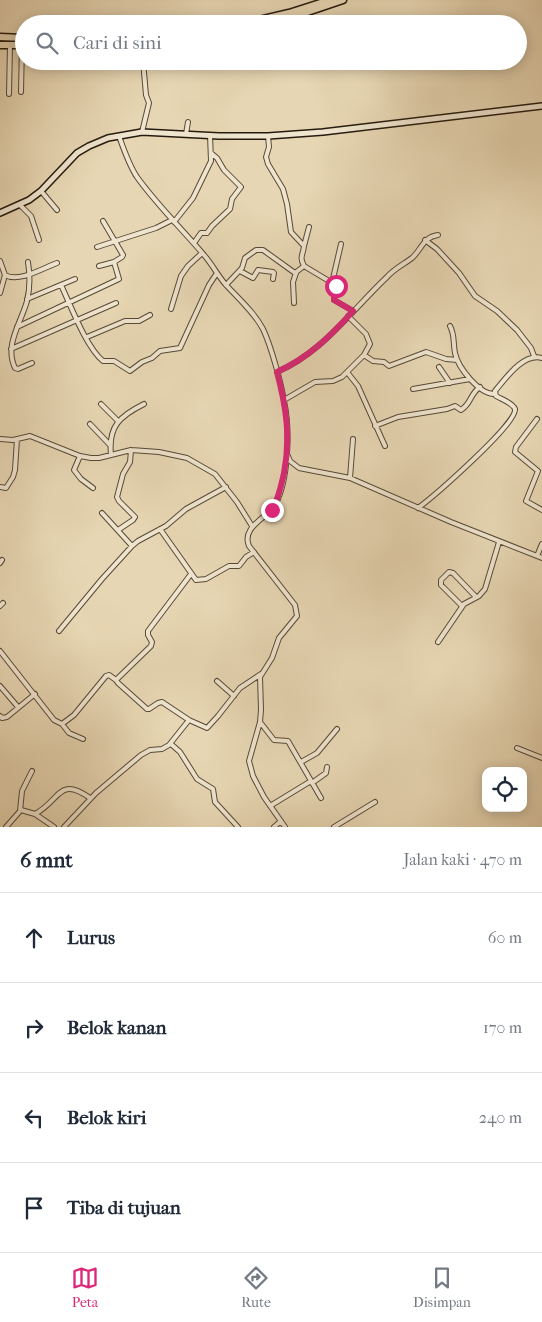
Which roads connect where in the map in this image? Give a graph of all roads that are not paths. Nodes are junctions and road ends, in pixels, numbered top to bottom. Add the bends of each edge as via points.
1 (330, 0) edge
2 (343, 0) edge
3 (280, 15) edge
4 (299, 15) edge
5 (0, 37) edge
6 (15, 40) edge
7 (15, 44) edge
8 (0, 45) edge
9 (10, 45) junction
10 (22, 70) edge
11 (144, 70) edge
12 (21, 92) dead end
13 (9, 94) dead end
14 (542, 106) edge
15 (188, 122) dead end
16 (142, 132) junction
17 (186, 134) junction
18 (210, 135) junction
19 (119, 136) junction
20 (268, 136) junction
21 (211, 153) junction
22 (41, 191) junction
23 (20, 205) junction
24 (56, 210) dead end
25 (0, 213) edge
26 (103, 221) dead end
27 (173, 221) junction
28 (309, 227) dead end
29 (438, 235) dead end
30 (38, 240) dead end
31 (425, 240) junction
32 (115, 241) junction
33 (194, 243) junction
34 (341, 244) dead end
35 (304, 246) junction
36 (97, 247) dead end
37 (202, 253) junction
38 (0, 261) edge
39 (28, 262) dead end
40 (114, 262) junction
41 (57, 263) dead end
42 (99, 266) dead end
43 (304, 266) junction
44 (240, 271) junction
45 (218, 273) junction
46 (296, 273) junction
47 (5, 275) junction
48 (30, 275) junction
49 (273, 278) dead end
50 (75, 279) dead end
51 (332, 282) junction
52 (61, 285) junction
53 (226, 285) junction
54 (0, 293) edge
55 (28, 299) junction
56 (70, 303) junction
57 (116, 303) dead end
58 (294, 303) dead end
59 (171, 309) dead end
60 (353, 311) junction
61 (150, 315) dead end
62 (348, 316) junction
63 (78, 319) junction
64 (450, 326) dead end
65 (17, 327) junction
66 (87, 337) junction
67 (11, 349) junction
68 (364, 355) junction
69 (534, 356) junction
70 (542, 358) edge
71 (457, 360) junction
72 (32, 363) dead end
73 (439, 366) dead end
74 (277, 372) junction
75 (347, 372) junction
76 (470, 379) junction
77 (450, 383) junction
78 (480, 387) junction
79 (413, 389) dead end
80 (495, 394) junction
81 (284, 400) junction
82 (101, 404) dead end
83 (144, 404) dead end
84 (537, 419) dead end
85 (118, 421) junction
86 (90, 424) dead end
87 (376, 426) junction
88 (0, 439) edge
89 (17, 439) junction
90 (353, 439) dead end
91 (110, 445) junction
92 (385, 446) dead end
93 (130, 450) junction
94 (287, 454) junction
95 (111, 455) junction
96 (80, 456) junction
97 (350, 478) junction
98 (0, 487) edge
99 (226, 487) junction
100 (93, 488) dead end
101 (418, 508) junction
102 (542, 510) edge
103 (102, 513) dead end
104 (252, 526) junction
105 (160, 529) junction
106 (118, 530) junction
107 (500, 542) junction
108 (542, 544) edge
109 (132, 546) junction
110 (254, 552) junction
111 (537, 556) junction
112 (542, 558) edge
113 (191, 574) junction
114 (476, 597) junction
115 (462, 606) junction
116 (59, 631) dead end
117 (438, 642) dead end
118 (0, 652) edge
119 (261, 674) junction
120 (116, 680) junction
121 (217, 680) dead end
122 (0, 686) edge
123 (35, 694) junction
124 (234, 696) junction
125 (18, 707) junction
126 (0, 716) edge
127 (189, 720) junction
128 (260, 722) junction
129 (62, 724) junction
130 (337, 729) dead end
131 (83, 739) dead end
132 (171, 744) junction
133 (517, 748) dead end
134 (542, 758) edge
135 (301, 762) junction
136 (327, 767) dead end
137 (32, 771) dead end
138 (311, 782) junction
139 (90, 798) junction
140 (321, 798) dead end
141 (375, 802) dead end
142 (270, 806) junction
143 (20, 811) junction
144 (35, 814) junction
145 (281, 821) junction
146 (6, 827) edge
147 (54, 827) edge
148 (64, 827) edge
149 (238, 827) edge
150 (274, 827) edge
151 (286, 827) edge
152 (334, 827) edge

1 - 3 highway
2 - 4 highway
5 - 6 highway
7 - 9 highway
8 - 9 highway
9 - 13 street
10 - 12 street
11 - 16 street via 149,103
14 - 20 street
15 - 17 street
16 - 17 street
16 - 19 street
17 - 18 street
18 - 20 street
18 - 21 street
19 - 22 street via 97,142 77,154
19 - 27 street via 137,177
20 - 35 street via 268,164 283,189 291,232
21 - 27 street via 211,161 193,198
21 - 33 street via 241,187 228,211
22 - 23 street
22 - 24 street
23 - 25 street
23 - 30 street via 30,216
26 - 32 street
27 - 32 street
27 - 33 street
28 - 35 street
29 - 31 street
31 - 60 street via 413,256 397,267
31 - 69 street via 454,267 475,296 517,330
32 - 36 street
32 - 40 street via 123,257
33 - 37 street
34 - 51 street
35 - 43 street via 301,258
37 - 45 street
37 - 59 street via 181,276
38 - 47 street
39 - 48 street
40 - 42 street
40 - 56 street via 119,279
41 - 48 street
43 - 46 street
43 - 51 street
44 - 46 street via 245,258 252,251 259,250
44 - 49 street via 253,278 258,270 270,271 274,273
44 - 53 street
45 - 53 street
45 - 66 street via 178,349 160,351 128,371 115,361 101,360
46 - 58 street
47 - 48 street via 9,278
47 - 54 street
48 - 55 street
50 - 52 street
51 - 60 street via 336,288 334,300
52 - 55 street
52 - 56 street
53 - 74 street via 262,328
55 - 65 street
56 - 63 street
56 - 65 street
57 - 63 street
60 - 62 street
61 - 66 street via 139,321 125,321
62 - 68 street via 369,338 370,344
62 - 74 street via 326,340 294,364
63 - 66 street
63 - 67 street
64 - 71 street
65 - 67 street
67 - 72 street via 15,368
68 - 71 street via 389,366 426,352
68 - 75 street
69 - 70 street
69 - 80 street via 525,360
71 - 76 street
73 - 77 street
74 - 81 street
75 - 81 street via 333,381 315,382
75 - 87 street via 359,387
76 - 77 street
76 - 78 street
77 - 79 street
78 - 80 street
78 - 87 street via 461,410 455,406 392,419
80 - 101 street via 514,408 503,430 445,487
81 - 94 street
82 - 85 street
83 - 85 street
84 - 102 street via 515,452 538,471 526,501
85 - 91 street
86 - 91 street
87 - 92 street
88 - 89 street
89 - 96 street via 35,437
89 - 98 street via 13,477 6,488
90 - 97 street
91 - 95 street
93 - 95 street
93 - 99 street via 186,458 215,474
93 - 106 street via 130,462 117,496 135,518
94 - 97 street via 299,468
94 - 104 street via 278,498 267,515
95 - 96 street
96 - 100 street via 74,470
97 - 101 street
99 - 104 street
99 - 105 street
101 - 107 street
103 - 106 street
104 - 110 street via 248,541
105 - 109 street
105 - 113 street
106 - 109 street
107 - 111 street
107 - 114 street via 485,589
108 - 111 street
109 - 116 street
110 - 113 street via 240,566 229,566 206,579 196,580
110 - 119 street via 298,613 279,638 272,658
111 - 112 street
113 - 120 street via 148,631 151,646
114 - 115 street
114 - 115 street via 449,572 441,580 441,585
115 - 117 street
118 - 123 street
119 - 124 street
119 - 128 street
120 - 127 street via 147,709 162,702
120 - 129 street via 109,675 104,678 84,705
121 - 124 street
122 - 125 street
123 - 125 street
123 - 129 street via 54,720
124 - 127 street via 208,727
125 - 126 street via 5,718
127 - 132 street
128 - 135 street via 274,740 288,741
128 - 142 street via 249,761 253,776
129 - 131 street via 69,733
130 - 135 street via 318,753
132 - 139 street via 141,755
132 - 149 street via 197,779 213,789 215,802
133 - 134 street
135 - 138 street
136 - 138 street via 326,773
137 - 143 street via 22,790
138 - 140 street
138 - 142 street
139 - 144 street via 72,788 64,789
139 - 148 street
141 - 152 street
142 - 145 street
143 - 144 street
143 - 146 street
144 - 147 street
145 - 150 street
145 - 151 street

